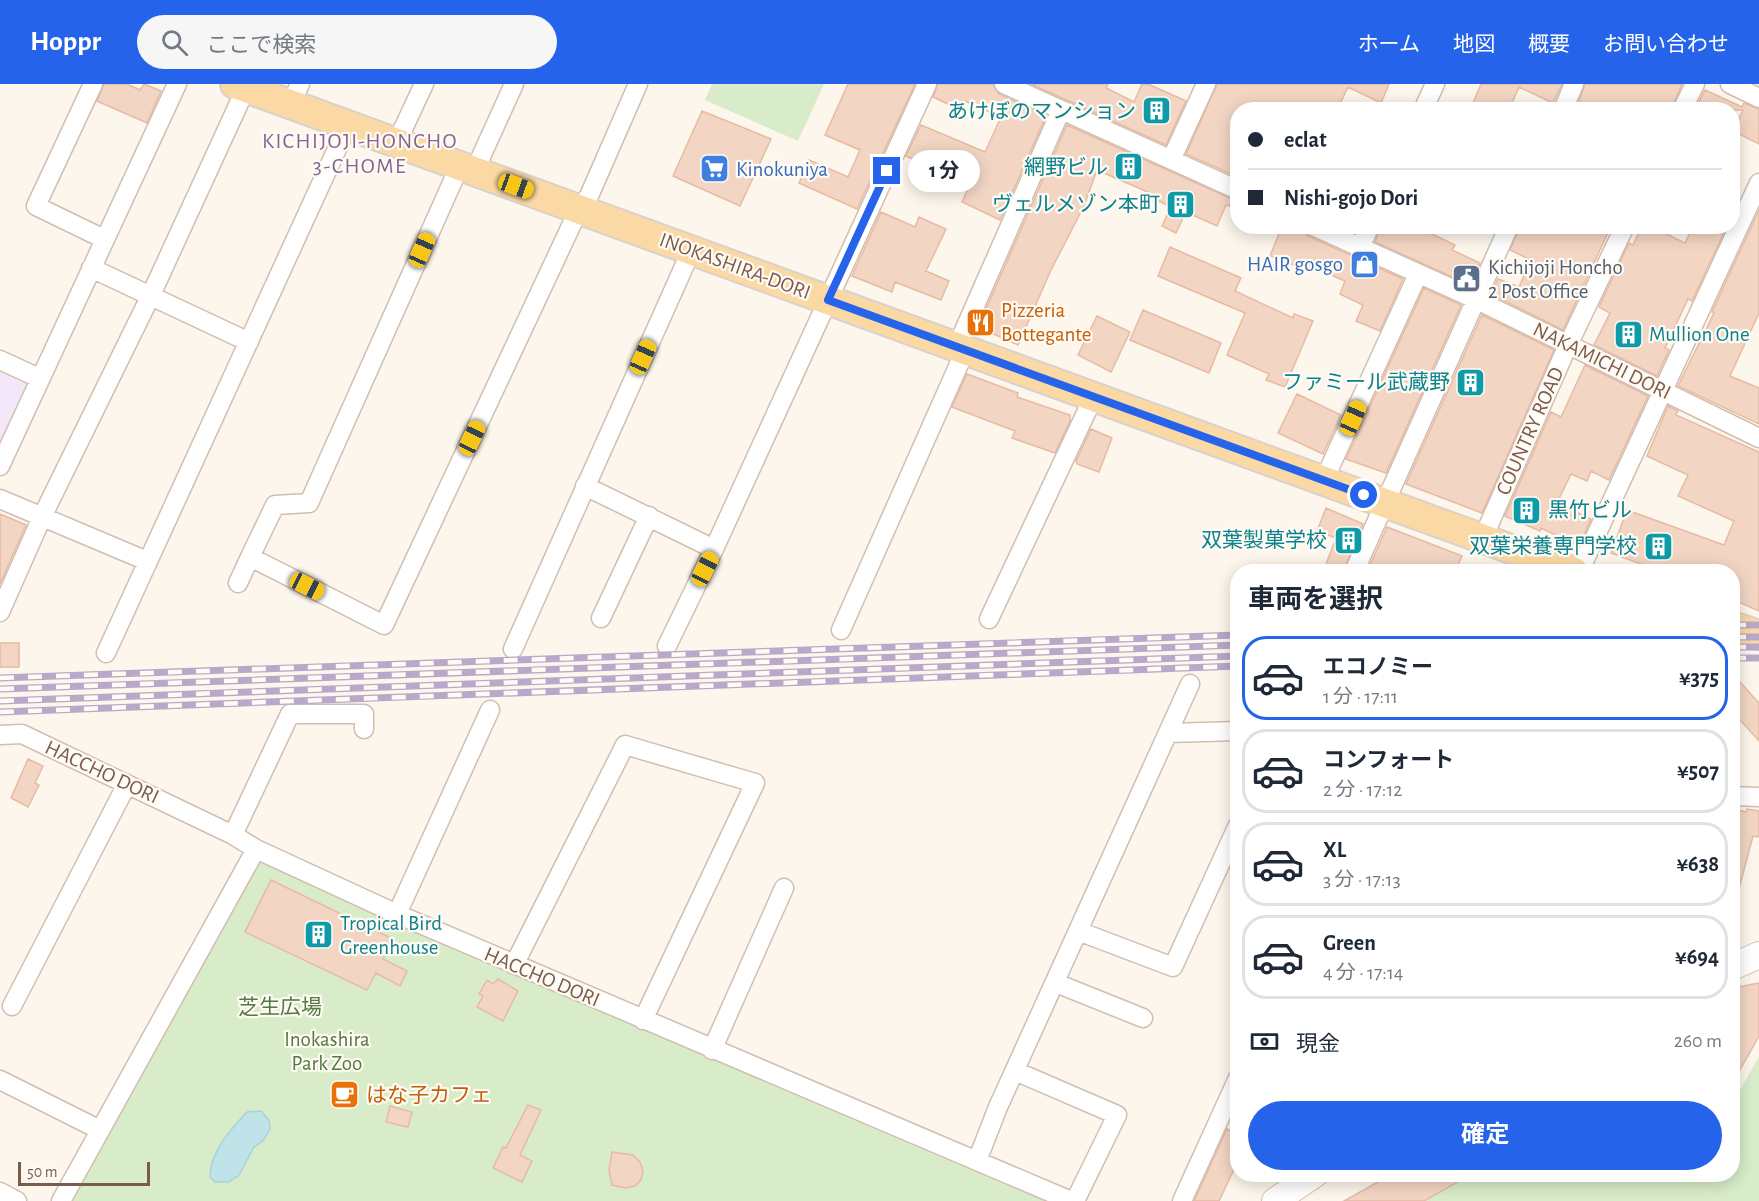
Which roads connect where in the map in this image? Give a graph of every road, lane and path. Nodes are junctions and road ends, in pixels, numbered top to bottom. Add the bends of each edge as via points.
1 (93, 84) edge
2 (177, 84) edge
3 (424, 84) edge
4 (514, 84) edge
5 (638, 84) edge
6 (927, 84) edge
7 (1004, 84) edge
8 (1206, 84) edge
9 (1435, 84) edge
10 (1574, 84) edge
11 (1695, 84) edge
12 (1730, 84) edge
13 (241, 86) edge
14 (295, 95) edge
15 (1759, 98) edge
16 (1427, 102) edge
17 (1566, 102) edge
18 (1686, 102) edge
19 (1061, 110) junction
20 (347, 127) junction
21 (396, 144) junction
22 (1172, 158) junction
23 (468, 168) junction
24 (1759, 183) edge
25 (1230, 186) edge
26 (579, 208) junction
27 (1740, 225) edge
28 (1331, 234) edge
29 (1366, 234) edge
30 (1505, 234) edge
31 (1621, 234) edge
32 (1736, 234) edge
33 (104, 239) junction
34 (1360, 247) junction
35 (691, 251) junction
36 (90, 268) junction
37 (1418, 274) junction
38 (150, 297) junction
39 (1475, 299) junction
40 (828, 300) junction
41 (249, 342) junction
42 (1568, 345) junction
43 (962, 348) junction
44 (0, 360) edge
45 (39, 378) junction
46 (1665, 390) junction
47 (1094, 396) junction
48 (1759, 438) edge
49 (0, 466) edge
50 (1324, 480) junction
51 (585, 486) junction
52 (0, 499) edge
53 (1384, 502) junction
54 (649, 516) junction
55 (42, 517) junction
56 (1483, 538) junction
57 (714, 549) junction
58 (250, 557) junction
59 (147, 561) junction
60 (1357, 564) edge
61 (1553, 564) edge
62 (1583, 564) edge
63 (238, 583) dead end
64 (0, 612) edge
65 (600, 618) dead end
66 (989, 619) dead end
67 (1740, 629) edge
68 (841, 630) dead end
69 (1759, 635) edge
70 (667, 646) dead end
71 (513, 649) dead end
72 (106, 653) dead end
73 (1190, 684) dead end
74 (490, 710) dead end
75 (364, 729) dead end
76 (1230, 731) edge
77 (1168, 733) junction
78 (0, 735) edge
79 (128, 784) junction
80 (1740, 796) edge
81 (1759, 797) edge
82 (233, 835) junction
83 (1230, 842) edge
84 (256, 849) junction
85 (784, 888) dead end
86 (397, 914) junction
87 (1078, 931) junction
88 (1759, 955) edge
89 (1740, 963) edge
90 (514, 965) junction
91 (1056, 983) junction
92 (12, 1006) dead end
93 (1143, 1018) dead end
94 (643, 1020) junction
95 (712, 1050) junction
96 (1015, 1071) junction
97 (0, 1080) edge
98 (1230, 1096) edge
99 (100, 1130) junction
100 (977, 1161) junction
101 (1303, 1182) edge
102 (0, 1192) edge
103 (17, 1201) edge
104 (61, 1201) edge
105 (1071, 1201) edge
106 (1075, 1201) edge
107 (1182, 1201) edge
108 (1275, 1201) edge

1 - 33 street via 36,206
2 - 33 street
3 - 21 street
4 - 23 street
5 - 26 street via 589,196
6 - 40 street
7 - 19 street
8 - 22 street
9 - 16 street
10 - 17 street
11 - 18 street
12 - 15 street
13 - 14 main road, INOKASHIRA-DORI
13 - 38 street
14 - 20 main road, INOKASHIRA-DORI
19 - 22 street
19 - 43 street via 962,335
20 - 21 main road, INOKASHIRA-DORI
20 - 41 street
21 - 23 main road, INOKASHIRA-DORI
22 - 25 street
23 - 26 main road, INOKASHIRA-DORI
23 - 58 street via 309,503 275,505
24 - 27 street
26 - 35 main road, INOKASHIRA-DORI
26 - 58 street via 384,625
28 - 34 street, NAKAMICHI DORI
29 - 34 street
30 - 39 street
31 - 42 street, COUNTRY ROAD
32 - 46 street
33 - 36 street
34 - 37 street, NAKAMICHI DORI
35 - 40 main road, INOKASHIRA-DORI
35 - 51 street
36 - 38 street
36 - 45 street
37 - 39 street, NAKAMICHI DORI
37 - 50 street
38 - 41 street
38 - 55 street
39 - 42 street, NAKAMICHI DORI
39 - 53 street
40 - 43 main road, INOKASHIRA-DORI
40 - 57 street
41 - 59 street
42 - 46 street, NAKAMICHI DORI
42 - 56 street, COUNTRY ROAD
43 - 47 main road, INOKASHIRA-DORI
43 - 68 street via 960,362
44 - 45 street
45 - 49 street
46 - 48 street, NAKAMICHI DORI
46 - 62 street
47 - 50 main road, INOKASHIRA-DORI
47 - 66 street
50 - 53 main road, INOKASHIRA-DORI
51 - 54 street
51 - 71 street
52 - 55 street
53 - 56 main road, INOKASHIRA-DORI
53 - 60 street
54 - 57 street
54 - 65 street
55 - 59 street
55 - 64 street
56 - 61 main road, INOKASHIRA-DORI
57 - 70 street
58 - 63 street
59 - 72 street
67 - 69 main road
73 - 77 street
74 - 86 street
75 - 82 street via 364,714 290,714
76 - 77 street
77 - 87 street
78 - 79 street, HACCHO DORI via 22,734
79 - 82 street, HACCHO DORI
79 - 92 street
80 - 81 street
82 - 84 street, HACCHO DORI
83 - 87 street via 1173,967
84 - 86 street, HACCHO DORI
84 - 99 street
85 - 95 street
86 - 90 street, HACCHO DORI
87 - 91 street
88 - 89 main road
90 - 94 street, HACCHO DORI
90 - 94 street via 625,745 755,783
91 - 93 street
91 - 96 street
94 - 95 street, HACCHO DORI
95 - 100 street, HACCHO DORI
96 - 100 street
96 - 106 street via 1117,1115
97 - 99 street
98 - 107 street
99 - 104 street
100 - 105 street, HACCHO DORI
101 - 108 main road
102 - 103 street

